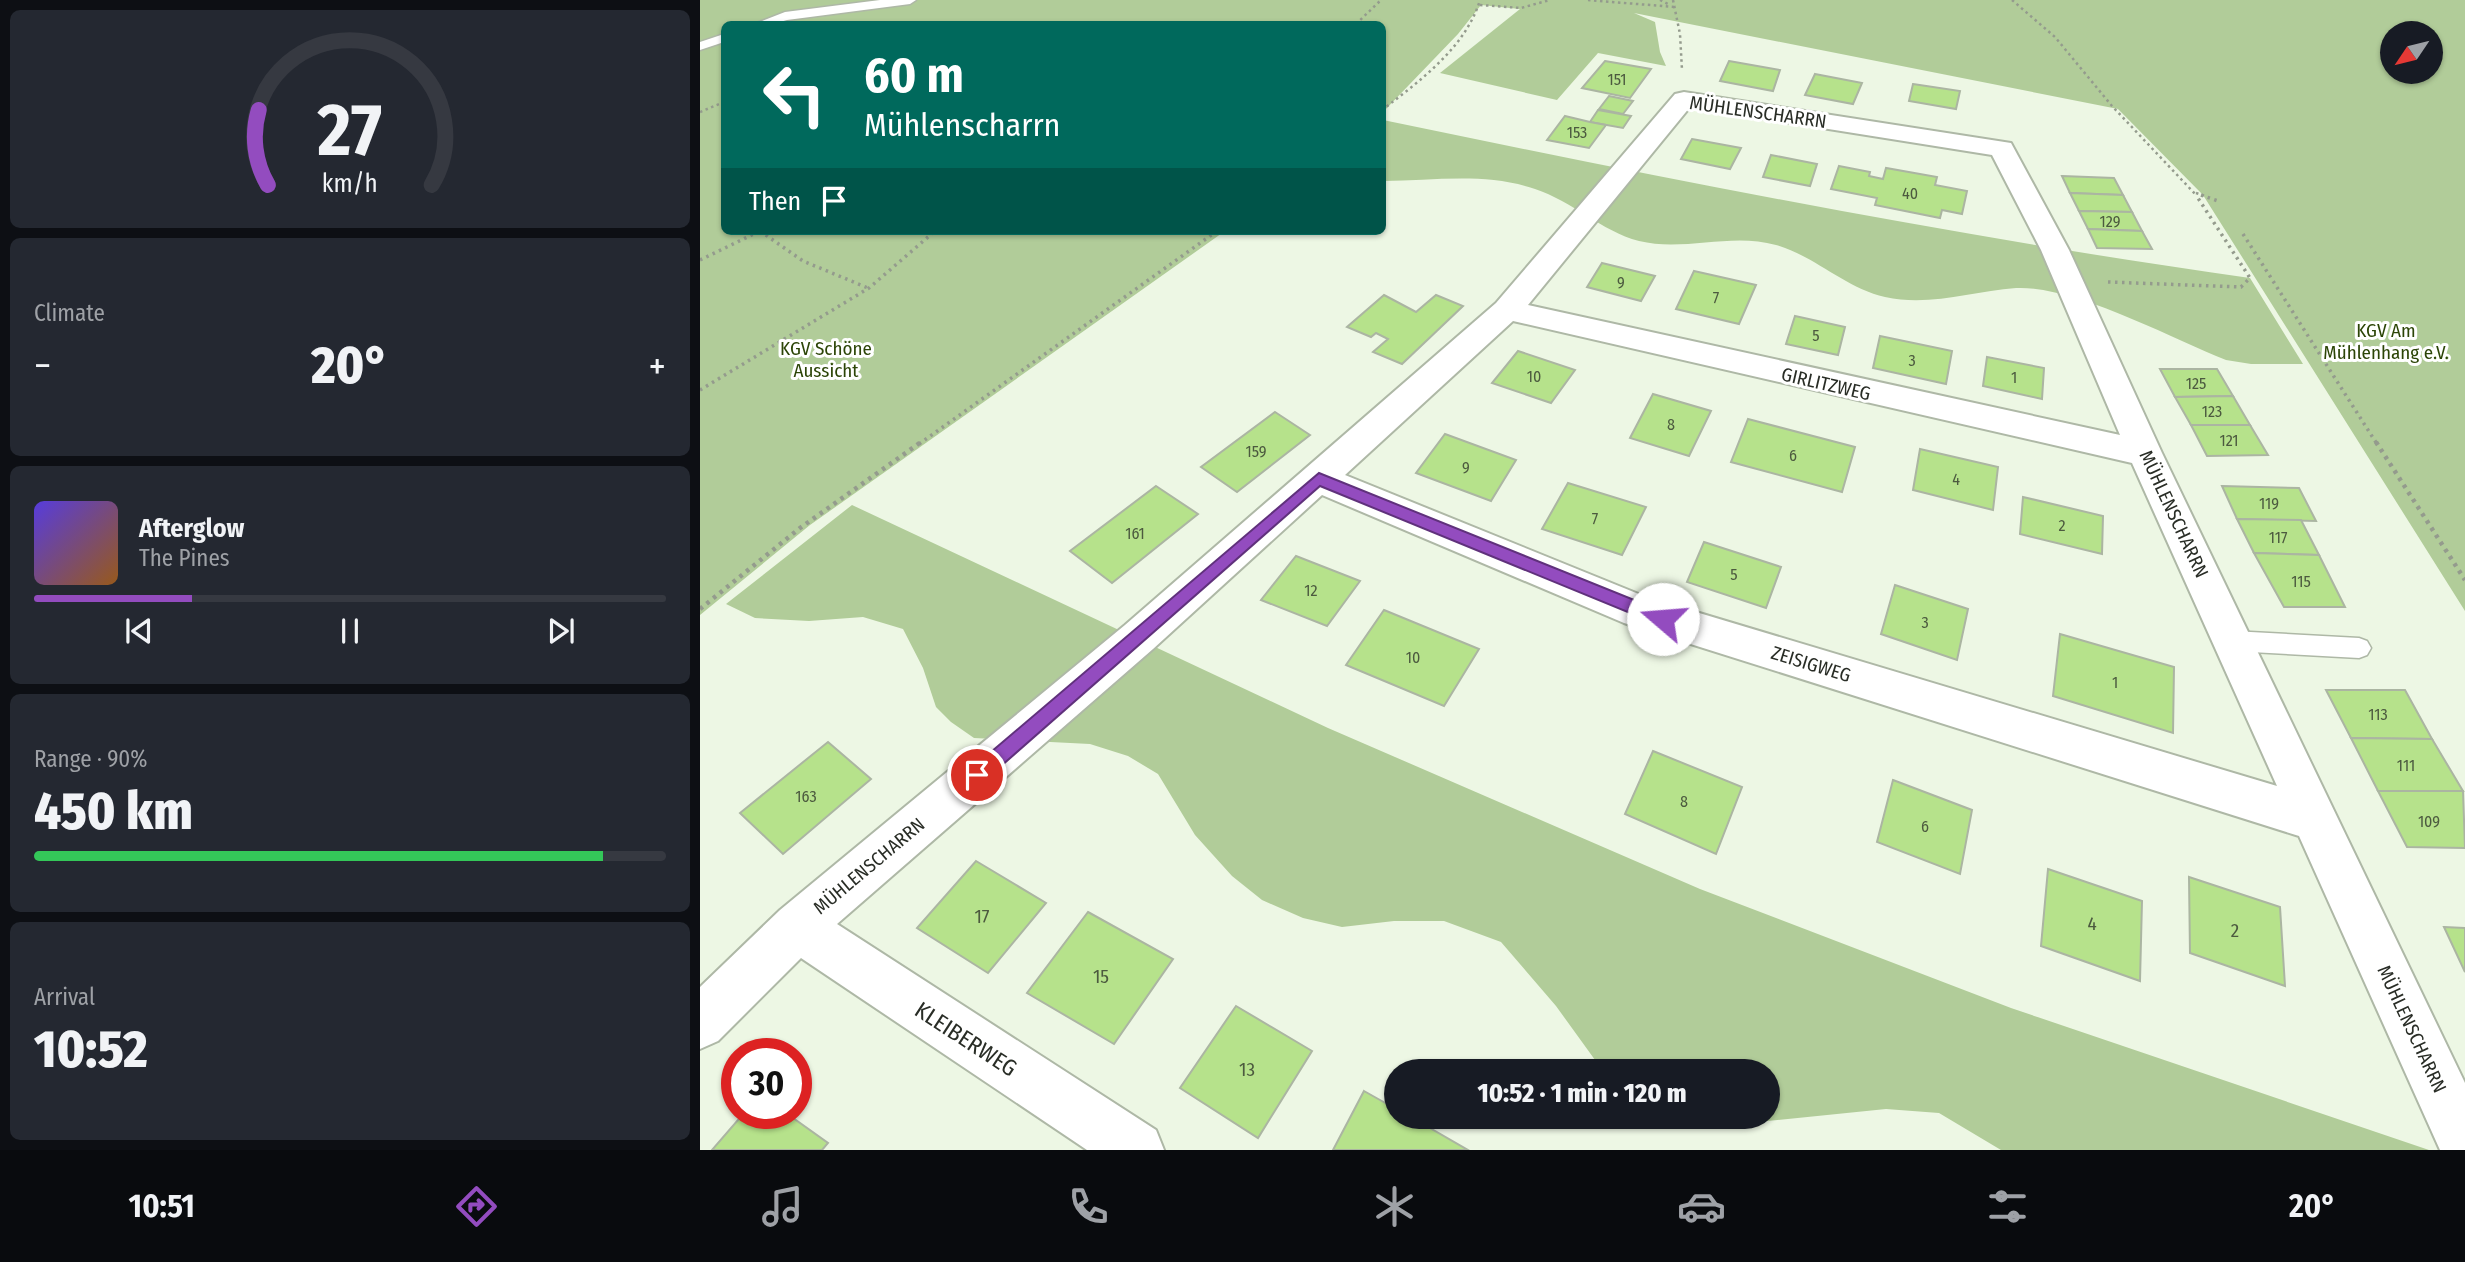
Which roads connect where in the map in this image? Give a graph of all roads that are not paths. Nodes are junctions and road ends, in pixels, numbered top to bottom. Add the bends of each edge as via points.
1 (910, 0) edge
2 (770, 21) edge
3 (721, 38) edge
4 (700, 46) edge
5 (1507, 310) junction
6 (2145, 453) junction
7 (1319, 479) junction
8 (2232, 641) junction
9 (2359, 648) dead end
10 (2315, 819) junction
11 (797, 927) junction
12 (700, 1023) edge
13 (2465, 1143) edge
14 (1136, 1150) edge

1 - 2 lane
3 - 4 lane
5 - 6 street, GIRLITZWEG
5 - 6 street, MÜHLENSCHARRN via 1684,99 2002,149 2068,281
5 - 7 street, MÜHLENSCHARRN
6 - 8 street, MÜHLENSCHARRN
7 - 10 street, ZEISIGWEG via 1638,611
7 - 11 street, MÜHLENSCHARRN
8 - 9 lane
8 - 10 street, MÜHLENSCHARRN
10 - 13 street, MÜHLENSCHARRN
11 - 12 street, MÜHLENSCHARRN
11 - 14 street, KLEIBERWEG

